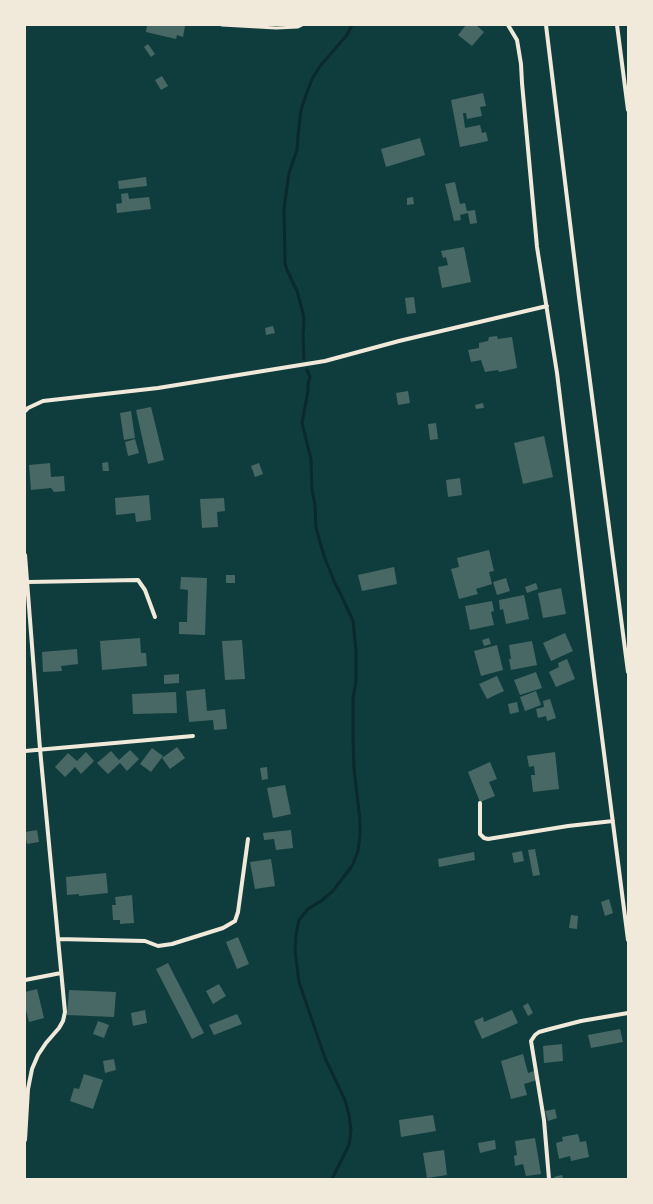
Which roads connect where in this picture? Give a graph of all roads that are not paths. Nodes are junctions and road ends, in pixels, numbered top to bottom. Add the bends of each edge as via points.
1 (222, 25) edge
2 (302, 25) edge
3 (508, 25) edge
4 (546, 25) edge
5 (617, 25) edge
6 (628, 110) edge
7 (546, 306) junction
8 (25, 411) edge
9 (25, 555) edge
10 (28, 582) junction
11 (155, 617) dead end
12 (628, 672) edge
13 (193, 736) dead end
14 (40, 749) junction
15 (25, 751) edge
16 (480, 803) dead end
17 (613, 821) junction
18 (248, 840) dead end
19 (58, 939) junction
20 (628, 940) edge
21 (61, 972) junction
22 (25, 980) edge
23 (628, 1013) edge
24 (25, 1140) edge
25 (549, 1179) edge

1 - 2 lane via 298,28
3 - 7 street via 517,40 521,64 537,247
4 - 12 street
5 - 6 street
7 - 8 street via 324,361 158,388 43,402
7 - 17 street via 558,380
9 - 10 street
10 - 11 street via 138,580 145,590
10 - 14 street
13 - 14 street
14 - 15 street
14 - 19 street
16 - 17 street via 480,834 488,839
17 - 20 street
18 - 19 street via 238,912 234,921 223,928 158,946 145,941
19 - 21 street
21 - 22 street
21 - 24 street via 65,1012 59,1028 38,1055 32,1069 28,1089
23 - 25 street via 539,1032 531,1041 544,1120

